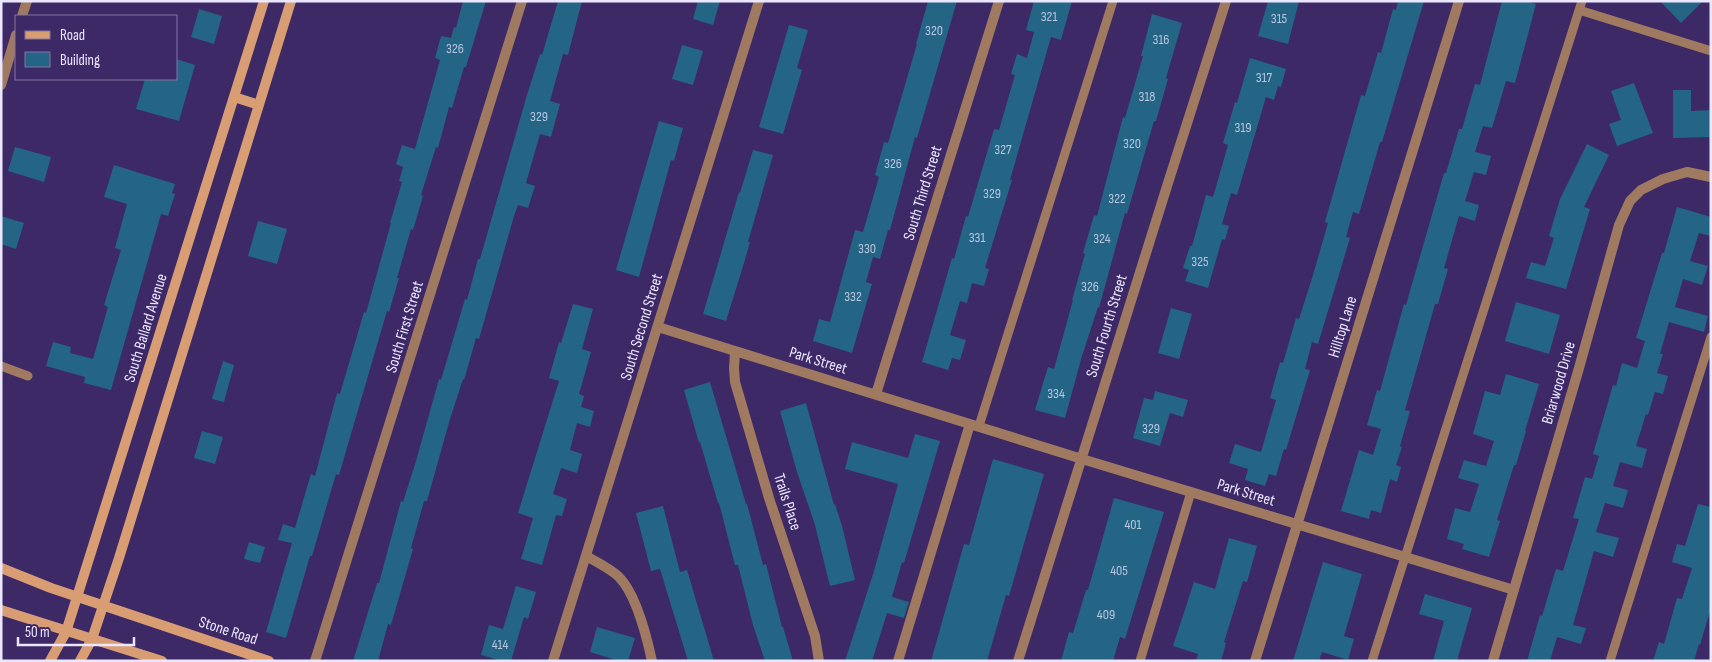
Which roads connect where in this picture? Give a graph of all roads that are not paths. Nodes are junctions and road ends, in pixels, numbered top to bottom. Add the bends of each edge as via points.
1 (27, 1) edge
2 (264, 1) edge
3 (291, 1) edge
4 (522, 1) edge
5 (759, 1) edge
6 (999, 1) edge
7 (1113, 1) edge
8 (1226, 1) edge
9 (1459, 1) edge
10 (1580, 6) edge
11 (22, 15) edge
12 (15, 38) edge
13 (1711, 51) edge
14 (1, 85) edge
15 (234, 97) junction
16 (259, 105) junction
17 (1711, 177) edge
18 (658, 327) junction
19 (1711, 338) edge
20 (735, 352) junction
21 (1, 366) edge
22 (28, 376) dead end
23 (876, 394) junction
24 (974, 425) junction
25 (1082, 459) junction
26 (1191, 492) junction
27 (1299, 524) junction
28 (586, 556) junction
29 (1405, 557) junction
30 (1, 568) edge
31 (1514, 590) junction
32 (77, 596) junction
33 (104, 605) junction
34 (1, 610) edge
35 (66, 632) junction
36 (92, 640) junction
37 (50, 661) edge
38 (80, 661) edge
39 (162, 661) edge
40 (269, 661) edge
41 (315, 661) edge
42 (554, 661) edge
43 (652, 661) edge
44 (819, 661) edge
45 (898, 661) edge
46 (1018, 661) edge
47 (1140, 661) edge
48 (1255, 661) edge
49 (1372, 661) edge
50 (1493, 661) edge
51 (1610, 661) edge

1 - 11 street
2 - 15 main road, South Ballard Avenue
3 - 16 main road
4 - 41 street, South First Street
5 - 18 street, South Second Street
6 - 23 street, South Third Street
7 - 24 lane via 1024,287
8 - 25 street, South Fourth Street
9 - 27 street, Hilltop Lane
10 - 13 lane
10 - 29 lane
12 - 14 street
15 - 16 main road
15 - 32 main road, South Ballard Avenue
16 - 33 main road
17 - 31 street, Briarwood Drive via 1687,172 1663,179 1641,190 1630,200 1619,224
18 - 20 street, Park Street
18 - 28 street, South Second Street
19 - 51 lane
20 - 23 street, Park Street
20 - 44 street, Trails Place via 735,382 815,636
21 - 22 lane
23 - 24 street, Park Street
24 - 25 street, Park Street
24 - 45 street
25 - 26 street, Park Street
25 - 46 street, South Fourth Street
26 - 27 street, Park Street
26 - 47 lane
27 - 29 street, Park Street
27 - 48 street, Hilltop Lane
28 - 42 street, South Second Street
28 - 43 street via 620,577 646,633
29 - 31 street, Park Street
29 - 49 lane
30 - 32 main road, Stone Road
31 - 50 street, Briarwood Drive
32 - 33 main road, Stone Road
32 - 35 main road, South Ballard Avenue
33 - 36 main road
33 - 40 main road, Stone Road
34 - 35 main road
35 - 36 main road
35 - 37 main road, South Ballard Avenue
36 - 38 main road
36 - 39 main road

